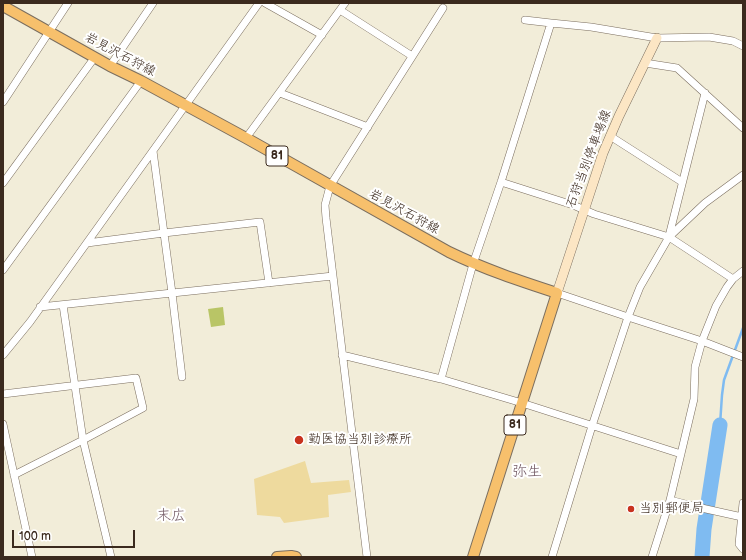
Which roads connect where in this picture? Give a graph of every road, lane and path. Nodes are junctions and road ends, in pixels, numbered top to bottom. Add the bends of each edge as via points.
1 (68, 3) edge
2 (153, 3) edge
3 (259, 3) edge
4 (265, 3) edge
5 (345, 3) edge
6 (3, 6) edge
7 (443, 8) dead end
8 (340, 10) junction
9 (525, 20) dead end
10 (551, 23) junction
11 (49, 31) junction
12 (322, 35) junction
13 (656, 38) junction
14 (743, 46) edge
15 (412, 56) junction
16 (95, 57) junction
17 (645, 63) junction
18 (110, 66) junction
19 (141, 81) junction
20 (280, 93) junction
21 (705, 93) junction
22 (3, 102) edge
23 (186, 106) junction
24 (368, 127) junction
25 (743, 128) edge
26 (610, 136) junction
27 (246, 138) junction
28 (153, 151) junction
29 (743, 175) edge
30 (5, 178) edge
31 (501, 182) junction
32 (682, 182) junction
33 (330, 186) junction
34 (584, 209) junction
35 (164, 233) junction
36 (669, 237) junction
37 (87, 243) junction
38 (473, 264) junction
39 (3, 270) edge
40 (743, 271) edge
41 (333, 276) junction
42 (733, 279) junction
43 (268, 283) junction
44 (172, 293) junction
45 (557, 293) junction
46 (63, 305) junction
47 (40, 307) junction
48 (628, 318) junction
49 (702, 341) junction
50 (342, 354) junction
51 (3, 355) edge
52 (741, 356) edge
53 (182, 377) dead end
54 (441, 379) junction
55 (74, 385) junction
56 (3, 394) edge
57 (522, 403) junction
58 (3, 424) edge
59 (592, 426) junction
60 (83, 440) junction
61 (681, 454) junction
62 (14, 475) junction
63 (670, 500) junction
64 (743, 503) edge
65 (742, 516) junction
66 (743, 549) edge
67 (32, 557) edge
68 (111, 557) edge
69 (277, 557) edge
70 (296, 557) edge
71 (367, 557) edge
72 (473, 557) edge
73 (552, 557) edge
74 (652, 557) edge

1 - 11 street
2 - 18 street
3 - 23 street
4 - 12 street
5 - 8 street
6 - 11 main road, 岩見沢石狩線 / 81
7 - 15 street
8 - 12 street
8 - 15 street
9 - 10 street
10 - 13 street
10 - 31 street
11 - 16 main road, 岩見沢石狩線 / 81
11 - 22 street
12 - 20 street
13 - 14 street via 709,37 733,41
13 - 17 main road, 石狩当別停車場線
15 - 24 street
16 - 18 main road, 岩見沢石狩線 / 81
16 - 30 street
17 - 21 street via 677,68
17 - 26 main road, 石狩当別停車場線
18 - 19 main road, 岩見沢石狩線 / 81
19 - 23 main road, 岩見沢石狩線 / 81
19 - 39 street
20 - 24 street
20 - 27 street
21 - 25 street
21 - 32 street
23 - 27 main road, 岩見沢石狩線 / 81
23 - 28 street
24 - 33 street
26 - 32 street
26 - 34 main road, 石狩当別停車場線
27 - 33 main road, 岩見沢石狩線 / 81
28 - 35 street
28 - 37 street
29 - 36 street via 705,203
31 - 34 street
31 - 38 street
32 - 36 street
33 - 38 main road, 岩見沢石狩線 / 81
33 - 41 street via 325,205
34 - 36 street
34 - 45 main road, 石狩当別停車場線
35 - 37 street
35 - 43 street via 260,222
35 - 44 street
36 - 42 street
36 - 48 street via 640,287
37 - 47 street
38 - 45 main road, 岩見沢石狩線 / 81
38 - 54 street
40 - 42 street
41 - 43 street
41 - 50 street
42 - 49 street via 716,306
43 - 44 street
44 - 46 street
44 - 53 street
45 - 48 street
45 - 57 main road, 81
46 - 47 street
46 - 55 street
47 - 51 street
48 - 49 street
48 - 59 street
49 - 52 street
49 - 61 street via 695,367 694,399
50 - 54 street
50 - 71 street
54 - 57 street
55 - 56 street
55 - 60 street
55 - 60 street via 136,378 143,408
57 - 59 street
57 - 72 main road, 81
58 - 62 street
59 - 61 street
59 - 73 street
60 - 62 street
60 - 68 street
61 - 63 street
62 - 67 street
63 - 65 street
63 - 74 street
64 - 65 street
65 - 66 street via 739,544
69 - 70 main road

